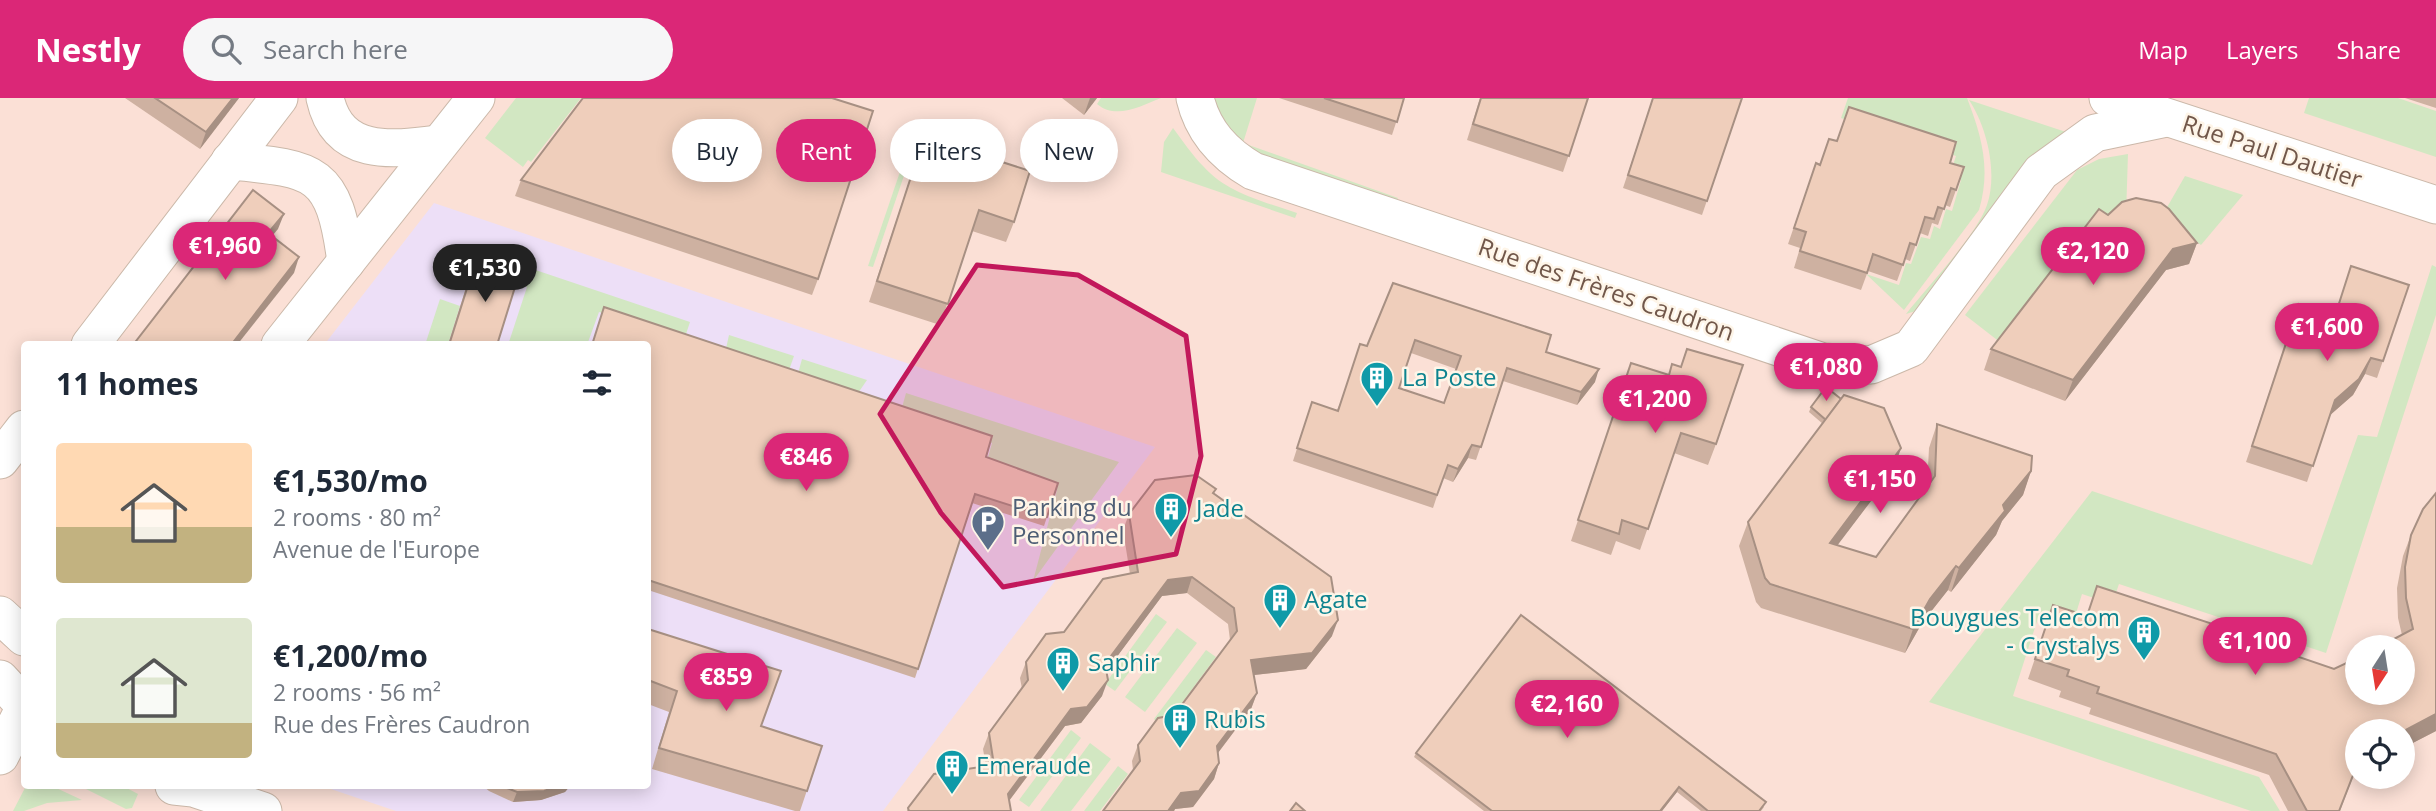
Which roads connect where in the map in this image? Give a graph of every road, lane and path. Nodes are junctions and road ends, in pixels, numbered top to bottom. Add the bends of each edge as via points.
1 (279, 98) edge
2 (325, 98) edge
3 (476, 98) edge
4 (1195, 98) edge
5 (2108, 98) edge
6 (2167, 118) junction
7 (438, 144) junction
8 (230, 161) junction
9 (2436, 205) edge
10 (346, 262) junction
11 (93, 341) edge
12 (283, 341) edge
13 (21, 433) edge
14 (0, 460) edge
15 (0, 615) edge
16 (21, 634) edge
17 (0, 679) edge
18 (21, 704) edge
19 (21, 713) edge
20 (0, 756) edge
21 (195, 789) edge
22 (263, 811) edge

1 - 8 street
2 - 7 street via 329,116 348,136 370,148
3 - 7 street
4 - 6 street, Rue des Frères Caudron via 1212,137 1230,158 1253,172 1823,362 1871,365 1911,348 2042,172 2095,133
5 - 6 street, Rue Paul Dautier
6 - 9 street, Rue Paul Dautier
7 - 10 street
8 - 10 street via 292,166 317,180 335,203
8 - 11 street
10 - 12 street
13 - 14 street
15 - 16 street
17 - 18 street
19 - 20 street
21 - 22 street

